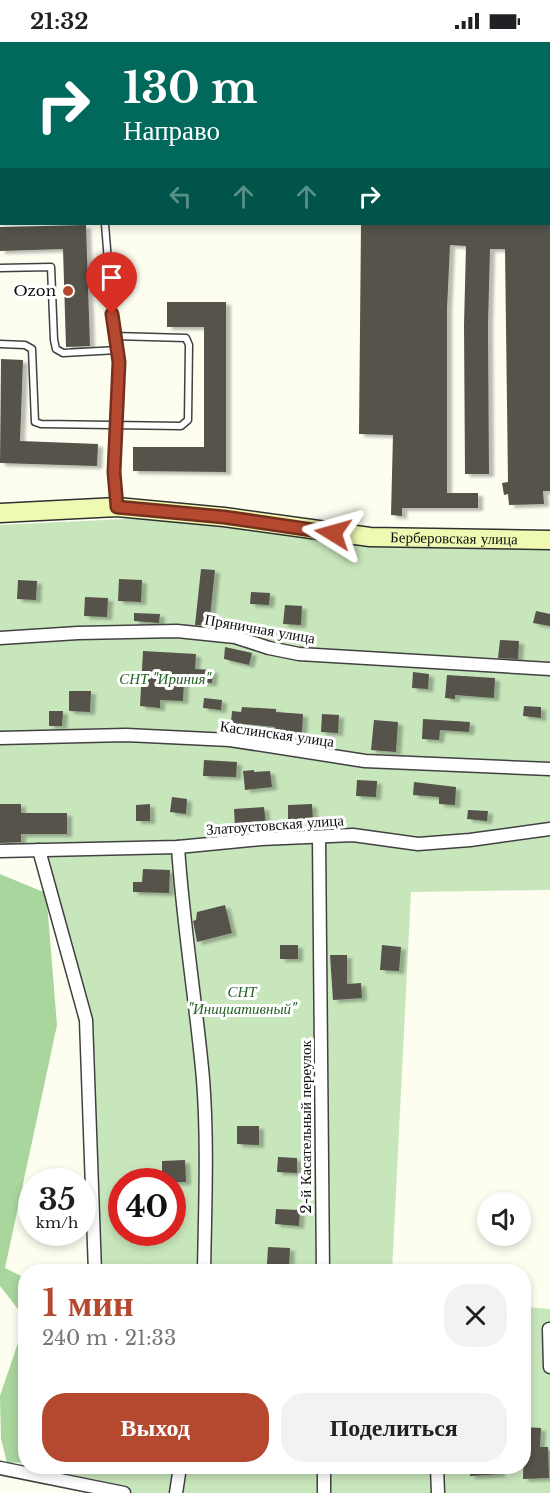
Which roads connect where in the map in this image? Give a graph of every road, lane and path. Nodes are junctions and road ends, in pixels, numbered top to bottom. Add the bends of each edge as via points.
1 (105, 225) edge
2 (0, 268) edge
3 (114, 336) junction
4 (0, 344) edge
5 (118, 351) junction
6 (116, 425) junction
7 (117, 507) junction
8 (0, 513) edge
9 (550, 540) edge
10 (0, 638) edge
11 (550, 669) edge
12 (0, 738) edge
13 (550, 769) edge
14 (550, 829) edge
15 (319, 837) junction
16 (178, 846) junction
17 (39, 850) junction
18 (0, 851) edge
19 (95, 1264) edge
20 (204, 1264) edge
21 (323, 1264) edge
22 (549, 1329) edge
23 (550, 1366) edge
24 (0, 1468) edge
25 (18, 1469) edge
26 (46, 1474) edge
27 (179, 1474) edge
28 (324, 1474) edge
29 (437, 1474) edge
30 (124, 1493) edge
31 (176, 1493) edge
32 (324, 1493) edge
33 (438, 1493) edge

1 - 3 lane
2 - 5 lane via 51,267 56,349
3 - 5 lane
3 - 6 lane via 186,338 189,345 188,420 181,426
4 - 6 lane via 32,349 35,422
5 - 6 lane
6 - 7 lane
7 - 8 street, Берберовская улица
7 - 9 street, Берберовская улица via 370,537
10 - 11 street, Пряничная улица via 177,631 235,637 299,654
12 - 13 street, Каслинская улица via 126,735 230,740 365,761
14 - 15 street, Златоустовская улица via 418,844 352,835
15 - 16 street, Златоустовская улица
15 - 21 street, 2-й Касательный переулок
16 - 17 street, Златоустовская улица
16 - 20 street via 203,1079
17 - 18 street, Златоустовская улица
17 - 19 street via 86,1020
22 - 23 street
24 - 25 street
26 - 30 street
27 - 31 street
28 - 32 street
29 - 33 street

